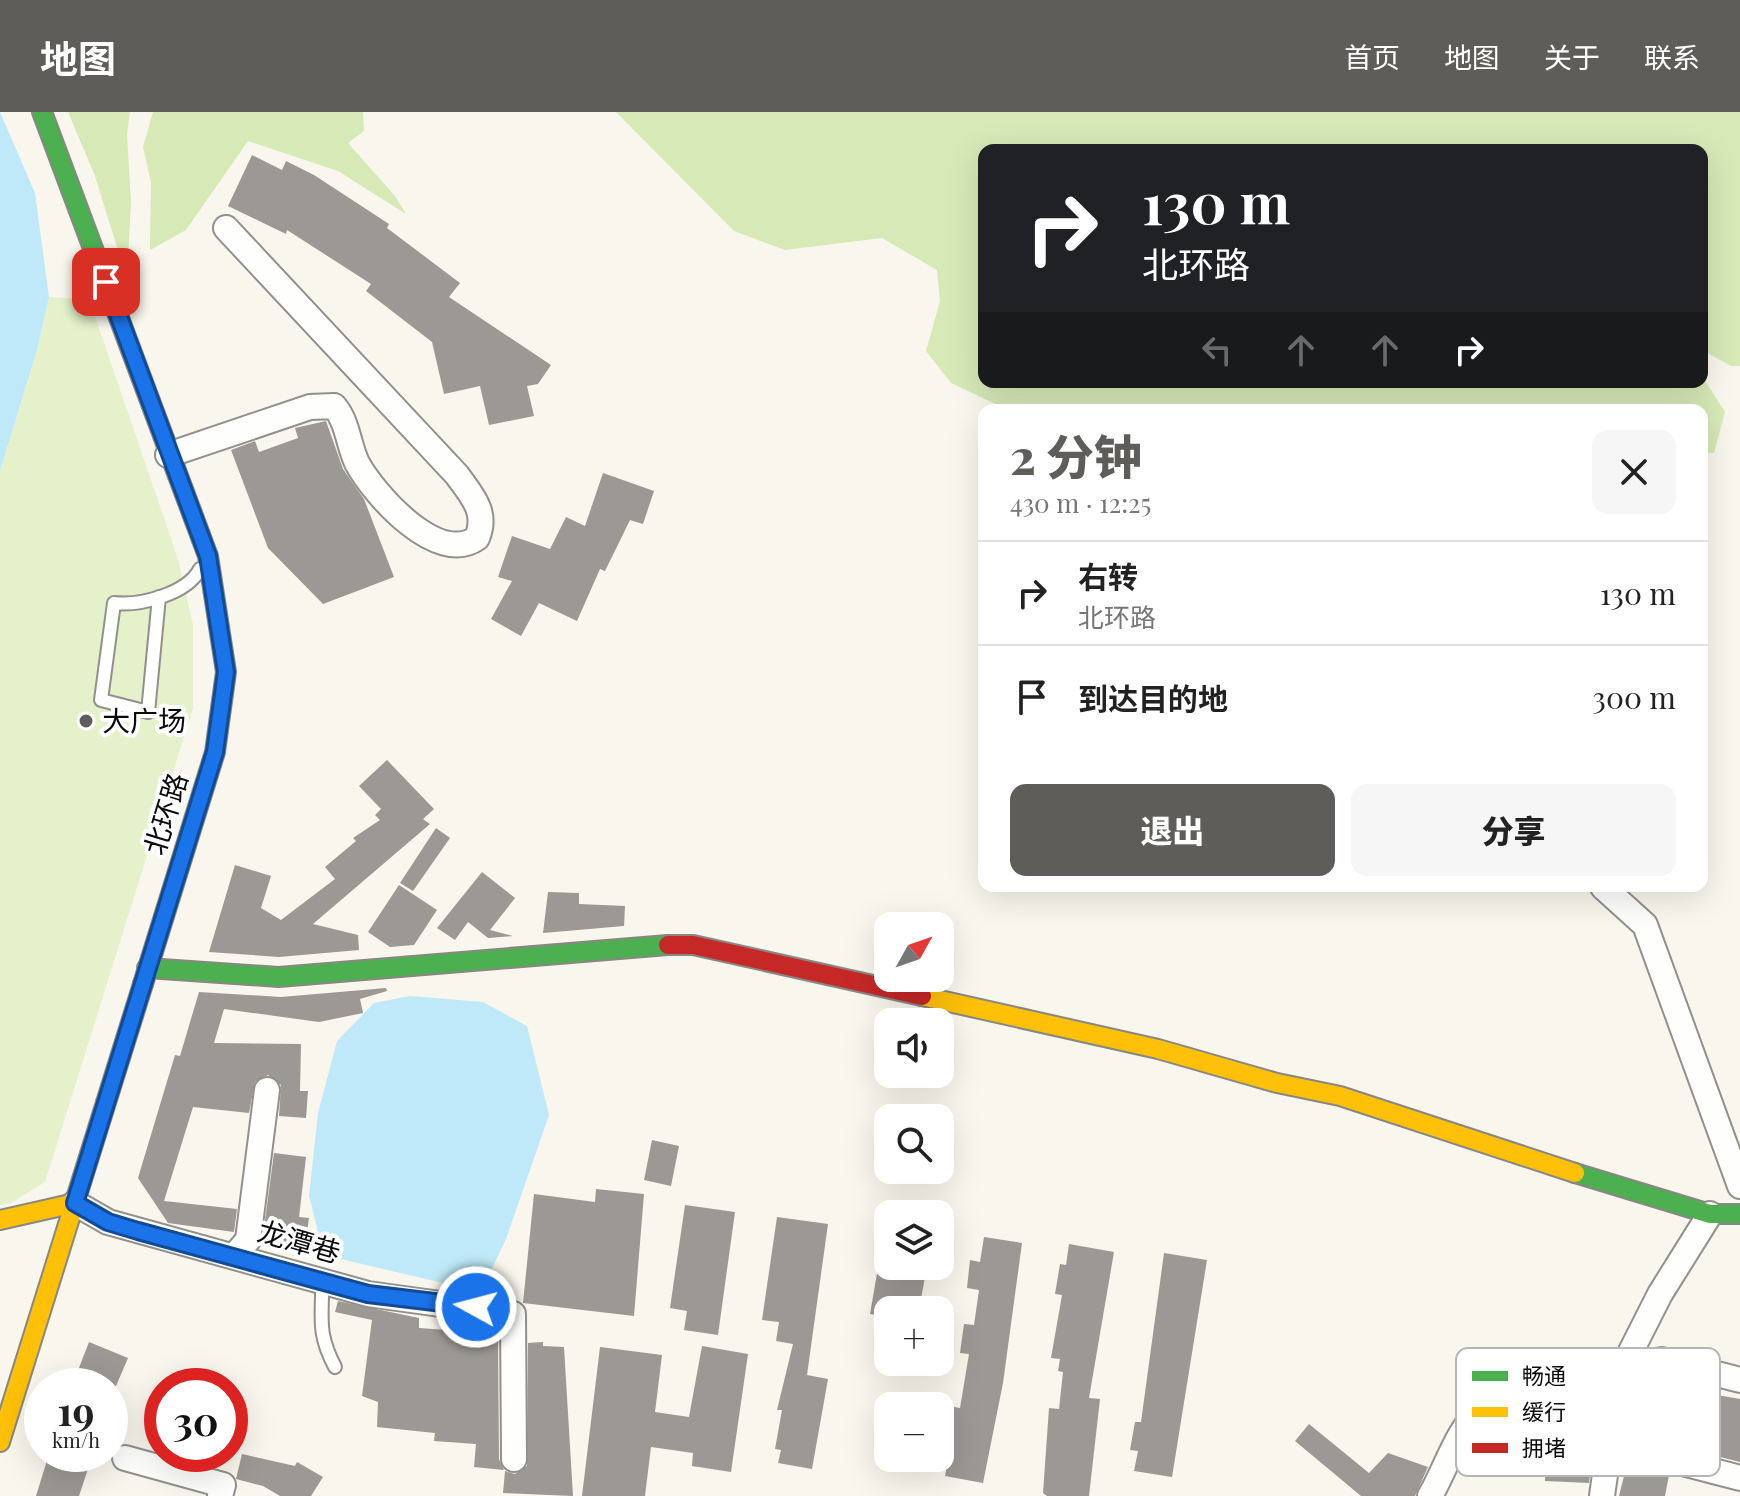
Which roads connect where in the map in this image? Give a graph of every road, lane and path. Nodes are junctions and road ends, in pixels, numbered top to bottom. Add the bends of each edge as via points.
1 (42, 112) edge
2 (226, 228) dead end
3 (168, 455) junction
4 (208, 556) junction
5 (159, 597) junction
6 (1609, 892) edge
7 (147, 968) junction
8 (267, 1090) dead end
9 (1740, 1186) edge
10 (75, 1203) junction
11 (1710, 1214) junction
12 (1740, 1214) edge
13 (0, 1220) edge
14 (235, 1255) junction
15 (322, 1280) junction
16 (1632, 1348) edge
17 (335, 1367) dead end
18 (1720, 1375) edge
19 (1740, 1380) edge
20 (0, 1442) edge
21 (1456, 1446) edge
22 (128, 1459) edge
23 (514, 1459) dead end
24 (1720, 1473) edge
25 (1605, 1476) edge
26 (1740, 1478) edge
27 (220, 1496) edge
28 (1430, 1496) edge
29 (1602, 1496) edge

1 - 3 street, 北环路
2 - 3 street via 457,475 478,503 483,524 477,538 459,547 446,546 417,529 368,479 334,406 310,407
3 - 4 street, 北环路
4 - 5 lane via 197,576
4 - 7 street, 北环路 via 226,672 215,752
5 - 5 lane via 114,603 101,700 148,712
6 - 9 street via 1645,925
7 - 10 street, 北环路
7 - 11 street via 279,977 636,945 693,945 1158,1049 1340,1096
8 - 14 street via 248,1240
10 - 13 street
10 - 14 street, 龙潭巷 via 108,1222
10 - 20 street, 北环路
11 - 12 street
11 - 16 street
14 - 15 street, 龙潭巷
15 - 17 lane via 321,1341
15 - 23 street, 龙潭巷 via 368,1294 513,1314
18 - 19 street
21 - 28 street
22 - 27 street via 223,1485
24 - 26 street
25 - 29 street

